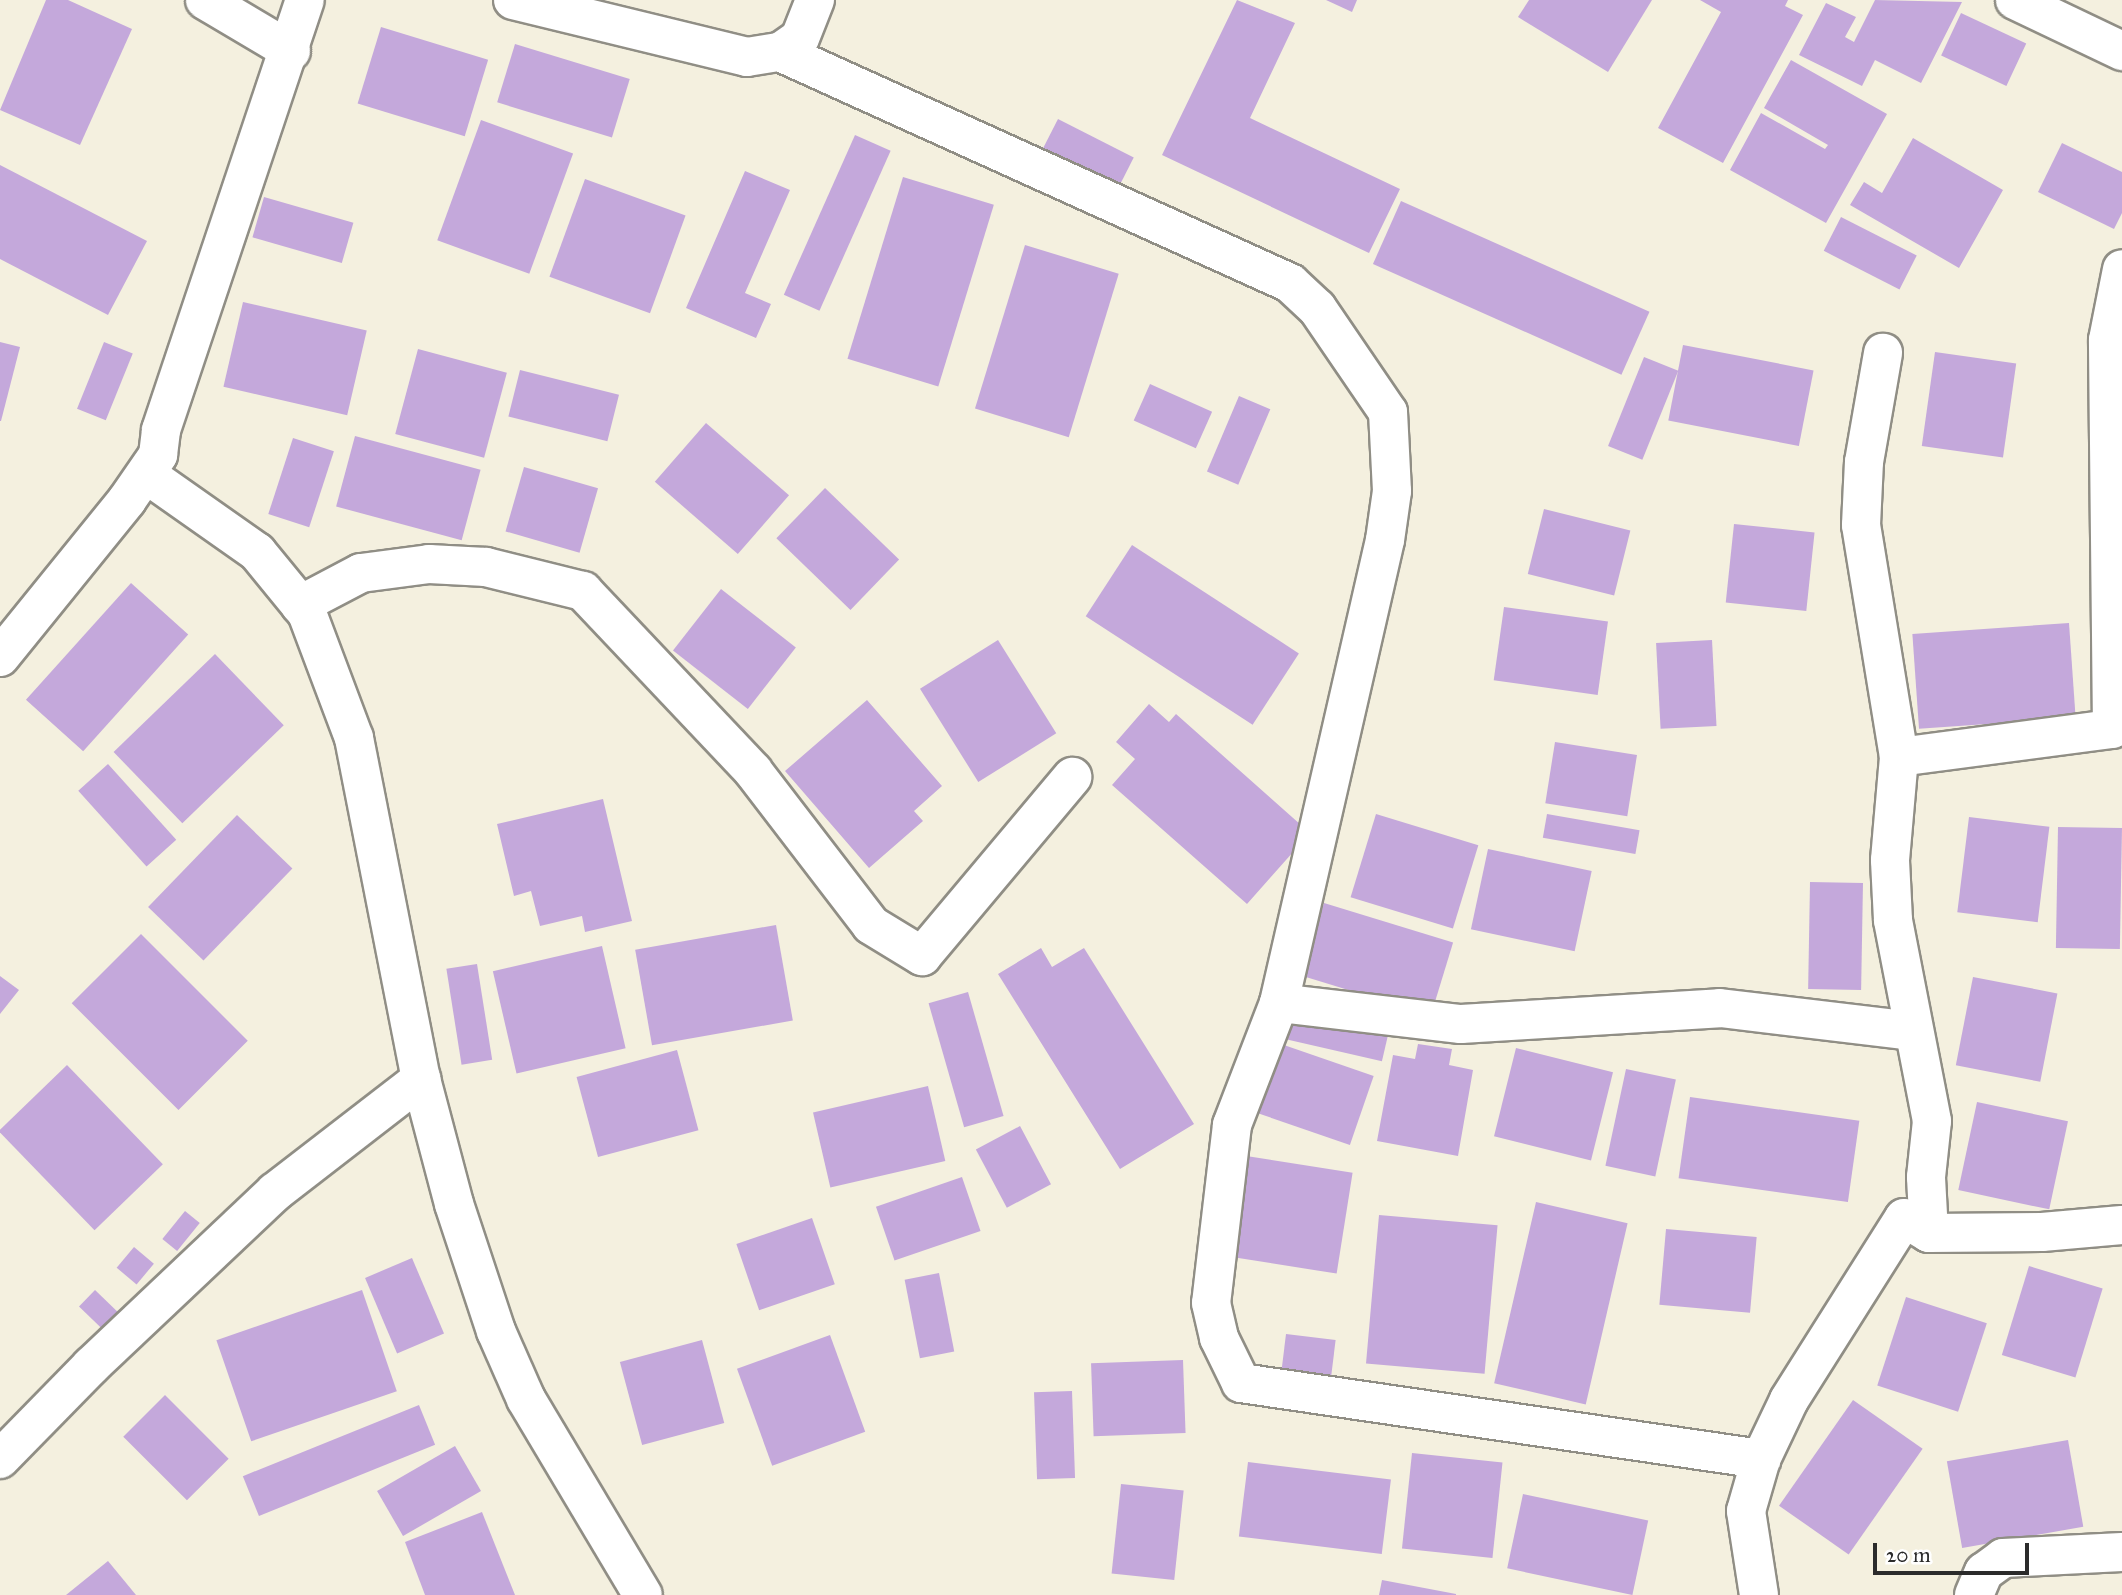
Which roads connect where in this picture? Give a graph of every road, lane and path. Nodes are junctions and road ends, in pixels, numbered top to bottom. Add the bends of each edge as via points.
1 (205, 0) edge
2 (305, 0) edge
3 (513, 0) edge
4 (816, 0) edge
5 (2015, 0) edge
6 (291, 51) junction
7 (2122, 51) edge
8 (780, 52) junction
9 (2122, 269) edge
10 (1883, 353) dead end
11 (146, 474) junction
12 (300, 605) junction
13 (0, 657) edge
14 (2117, 738) edge
15 (1899, 757) junction
16 (1072, 777) dead end
17 (1279, 1003) junction
18 (1914, 1031) junction
19 (421, 1079) junction
20 (2122, 1225) edge
21 (1929, 1233) junction
22 (0, 1459) edge
23 (1761, 1459) junction
24 (2122, 1552) edge
25 (643, 1595) edge
26 (1759, 1595) edge
27 (1974, 1595) edge

1 - 6 street
2 - 6 street
3 - 8 street via 747,57
4 - 8 street via 800,38
5 - 7 street
6 - 11 street via 161,430 158,455
8 - 17 street via 1290,284 1317,308 1388,412 1392,491 1385,540
9 - 14 street via 2108,340
10 - 15 street via 1864,462 1861,525
11 - 12 street via 257,552
11 - 13 street
12 - 16 street via 361,573 429,564 486,567 583,591 753,771 871,925 922,956
12 - 19 street via 354,738
14 - 15 street
15 - 18 street via 1890,860 1893,920
17 - 18 street via 1461,1024 1720,1008
17 - 23 street via 1232,1125 1211,1303 1219,1338 1241,1383
18 - 21 street via 1932,1121 1926,1177
19 - 22 street via 275,1192
19 - 25 street via 454,1205 496,1331 526,1399
20 - 21 street via 2042,1232
21 - 23 street via 1904,1218 1789,1400
23 - 26 street via 1746,1511
24 - 27 street via 2003,1558 1984,1572

